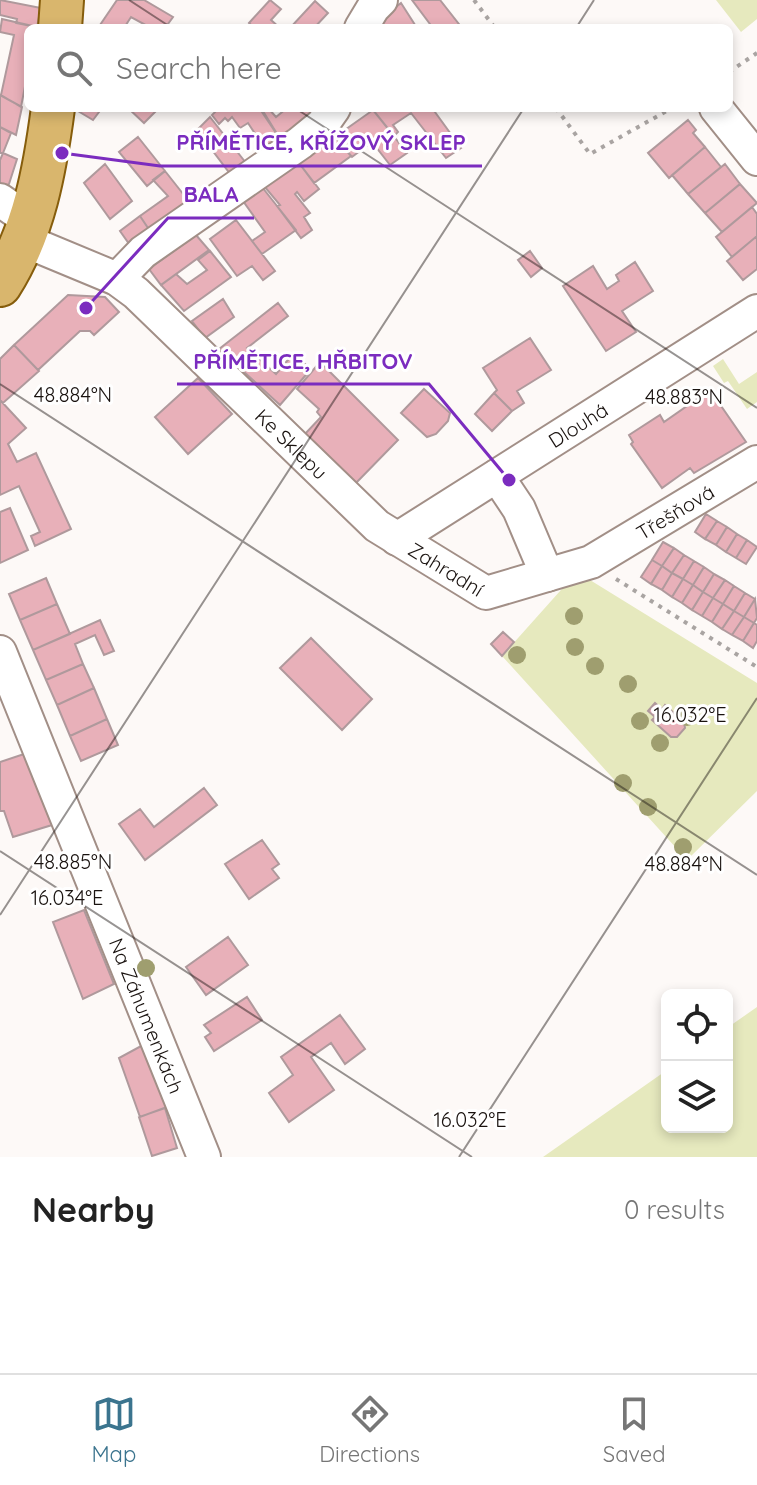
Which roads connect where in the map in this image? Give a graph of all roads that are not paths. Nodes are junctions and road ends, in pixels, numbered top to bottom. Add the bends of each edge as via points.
1 (62, 0) edge
2 (381, 0) edge
3 (60, 24) edge
4 (363, 24) edge
5 (52, 112) edge
6 (331, 112) edge
7 (719, 112) edge
8 (757, 159) edge
9 (17, 220) edge
10 (117, 279) junction
11 (0, 285) edge
12 (757, 311) edge
13 (756, 465) edge
14 (497, 476) junction
15 (397, 539) junction
16 (591, 562) joint
17 (547, 575) junction
18 (0, 652) edge
19 (204, 1157) edge

1 - 3 main road
2 - 4 street
5 - 9 main road via 47,153
6 - 10 street via 300,143 143,252
7 - 8 street
9 - 10 street, Ke Sklepu
9 - 11 main road
10 - 15 street, Ke Sklepu via 377,526
12 - 14 street, Dlouhá
13 - 16 street, Třešňová
14 - 15 street, Dlouhá
14 - 17 street via 519,509
15 - 17 street, Zahradní via 486,593
16 - 17 street, Zahradní
18 - 19 street, Na Záhumenkách

